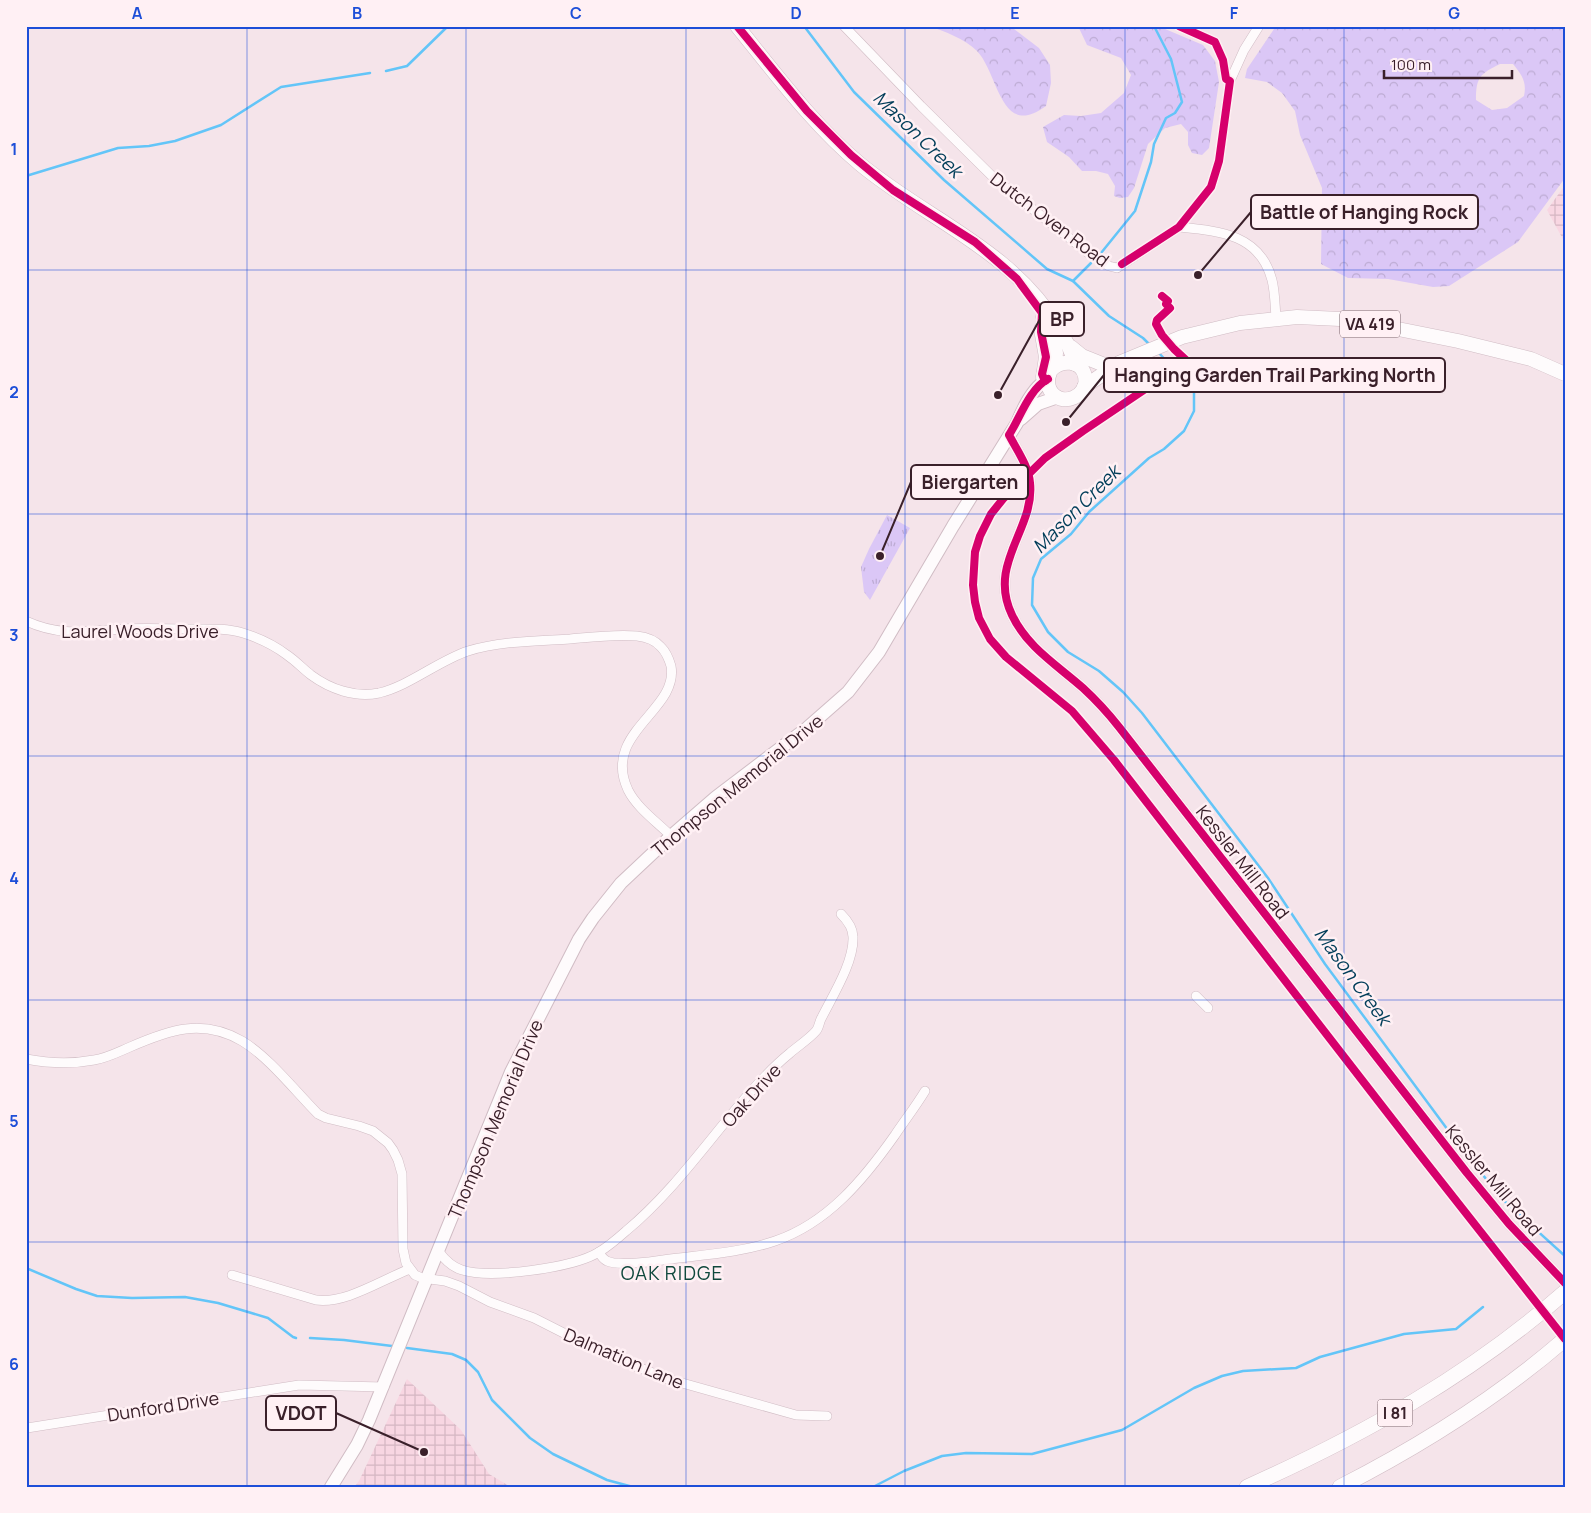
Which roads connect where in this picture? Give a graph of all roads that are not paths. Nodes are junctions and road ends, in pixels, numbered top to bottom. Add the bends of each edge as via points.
1 (737, 26) edge
2 (844, 26) edge
3 (1179, 26) edge
4 (1259, 26) edge
5 (1230, 81) junction
6 (1179, 227) junction
7 (1018, 279) junction
8 (1276, 318) junction
9 (1071, 347) junction
10 (1118, 363) junction
11 (1078, 366) junction
12 (1565, 374) edge
13 (1048, 377) junction
14 (1084, 387) junction
15 (1058, 397) junction
16 (1017, 423) junction
17 (1009, 435) junction
18 (26, 622) edge
19 (671, 836) junction
20 (841, 914) dead end
21 (1196, 996) dead end
22 (1208, 1008) dead end
23 (26, 1059) edge
24 (925, 1091) dead end
25 (439, 1252) junction
26 (599, 1252) junction
27 (410, 1269) junction
28 (232, 1275) dead end
29 (428, 1280) junction
30 (1565, 1283) edge
31 (1565, 1292) edge
32 (1565, 1339) edge
33 (384, 1387) junction
34 (827, 1416) dead end
35 (27, 1428) edge
36 (331, 1487) edge
37 (1247, 1487) edge
38 (1340, 1487) edge

1 - 7 main road via 807,111 850,156 893,190 975,242
2 - 6 street, Dutch Oven Road via 995,179 1092,256 1117,268
3 - 5 street via 1215,42 1226,79
4 - 5 street
5 - 6 street via 1220,160 1214,180
6 - 8 street via 1230,235 1258,252 1269,270
7 - 9 main road via 1039,299
7 - 13 main road via 1042,314 1041,332 1046,357 1042,374
8 - 10 main road, VA 419 via 1182,337
8 - 12 main road, VA 419 via 1317,317 1388,327 1476,345 1531,360
9 - 10 main road via 1082,356
9 - 11 main road
10 - 11 main road, VA 419 via 1092,369
10 - 14 main road, VA 419
11 - 13 main road via 1062,363
11 - 14 main road via 1085,377
13 - 15 main road via 1050,390
13 - 16 main road, Thompson Memorial Drive via 1023,408
14 - 15 main road via 1072,399
15 - 16 main road, Thompson Memorial Drive via 1038,404
16 - 17 main road, Thompson Memorial Drive
17 - 19 main road, Thompson Memorial Drive via 864,672 830,710 716,797
17 - 30 street, Kessler Mill Road via 1029,474 1030,484 1028,506 1010,553 1005,579 1008,604 1018,627 1035,648 1084,688 1119,727 1467,1174
18 - 19 street, Laurel Woods Drive via 51,631 69,633 215,629 242,633 276,648 324,683 350,692 369,694 390,689 453,657 491,646 600,636 647,638 666,653 671,679 666,694 632,736 624,770 628,790 634,799
19 - 25 main road, Thompson Memorial Drive via 609,897 579,939 511,1072
20 - 26 street, Oak Drive via 853,932 852,951 816,1031 758,1084 658,1201
21 - 22 street
23 - 27 street via 51,1062 95,1060 167,1032 197,1028 215,1030 241,1041 273,1067 318,1114 373,1131 388,1143 402,1174 403,1249
24 - 26 street via 854,1189 814,1222 785,1237 754,1247 650,1262 613,1263
25 - 26 street, Oak Drive via 462,1270 487,1273 571,1263
25 - 29 main road, Thompson Memorial Drive
27 - 28 street via 342,1299 330,1301 316,1300
27 - 29 street
29 - 33 main road, Thompson Memorial Drive
29 - 34 street, Dalmation Lane via 459,1286 490,1302 534,1318 607,1355 668,1379 796,1415
31 - 37 highway, I 81 via 1512,1336 1391,1416 1318,1455
32 - 38 highway, I 81 via 1457,1420
33 - 35 street, Dunford Drive via 298,1384
33 - 36 main road, Thompson Memorial Drive via 357,1445

